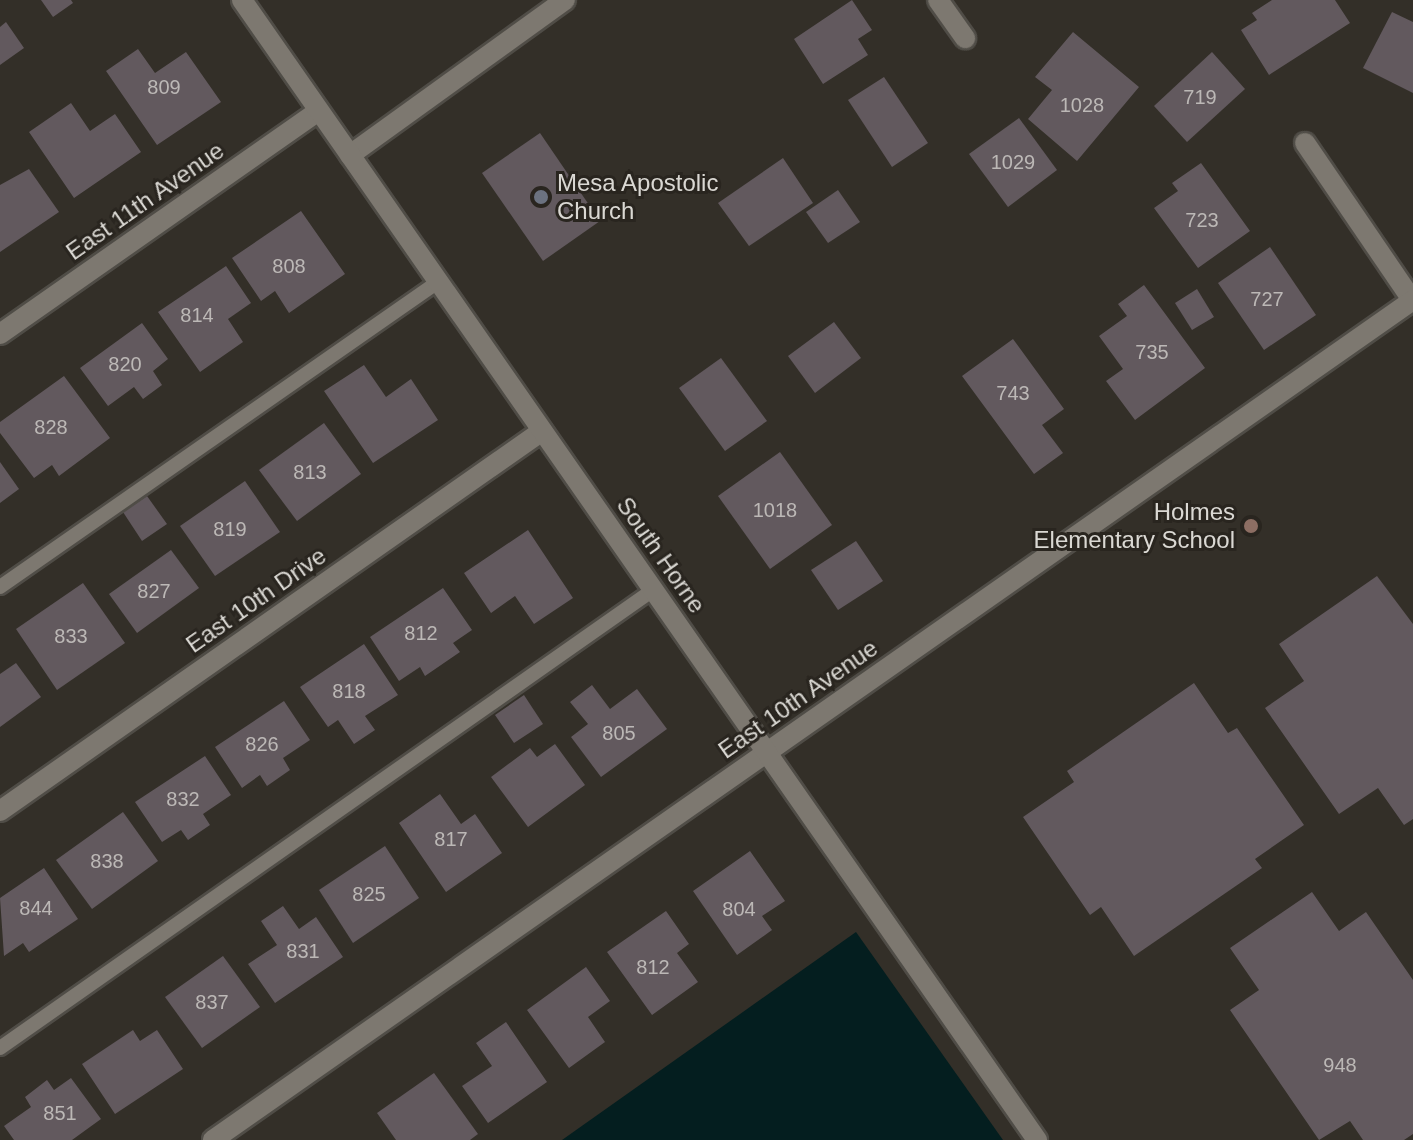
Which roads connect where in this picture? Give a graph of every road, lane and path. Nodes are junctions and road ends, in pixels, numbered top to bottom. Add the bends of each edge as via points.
1 (242, 0) edge
2 (565, 0) edge
3 (938, 0) edge
4 (965, 38) dead end
5 (319, 111) junction
6 (1305, 143) dead end
7 (350, 155) junction
8 (438, 282) junction
9 (1413, 300) edge
10 (0, 334) edge
11 (542, 431) junction
12 (0, 587) edge
13 (653, 590) junction
14 (767, 752) junction
15 (0, 811) edge
16 (0, 1048) edge
17 (213, 1140) edge
18 (1037, 1140) edge

1 - 5 street, South Horne
2 - 7 street
3 - 4 street
5 - 7 street, South Horne
5 - 10 street, East 11th Avenue
6 - 9 street
7 - 8 street, South Horne
8 - 11 street, South Horne
8 - 12 lane
9 - 14 street, East 10th Avenue
11 - 13 street, South Horne
11 - 15 street, East 10th Drive
13 - 14 street, South Horne
13 - 16 lane
14 - 17 street, East 10th Avenue
14 - 18 street, South Horne

